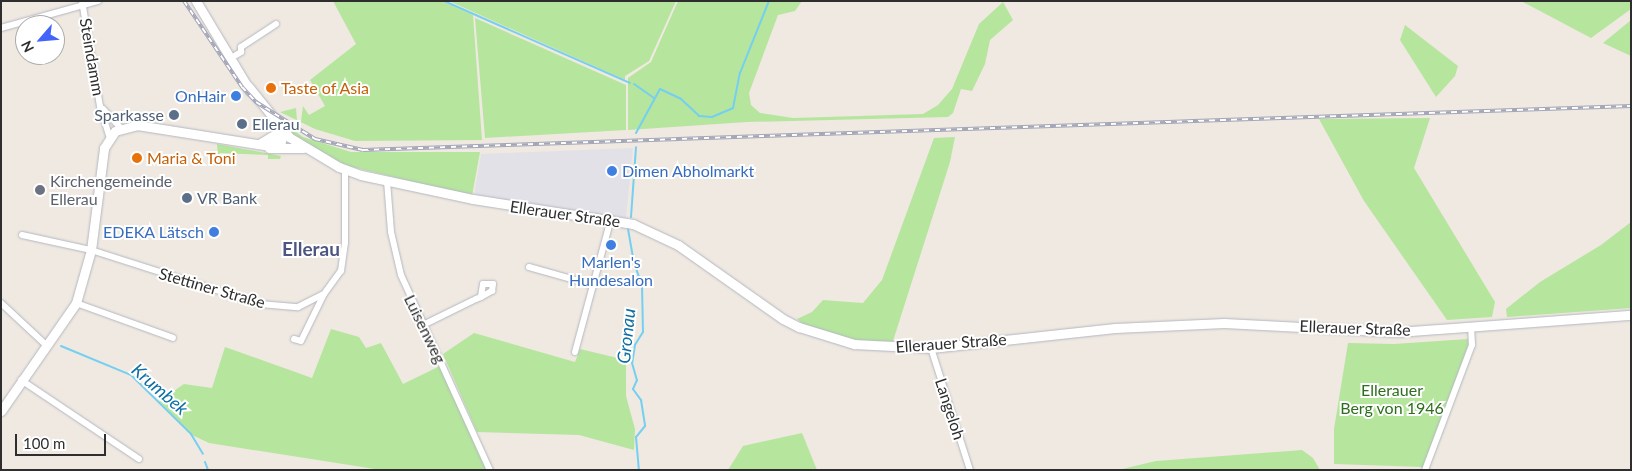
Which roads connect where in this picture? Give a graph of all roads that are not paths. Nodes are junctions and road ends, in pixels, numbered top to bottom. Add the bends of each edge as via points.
1 (98, 1) edge
2 (196, 1) edge
3 (83, 4) edge
4 (276, 24) dead end
5 (1, 28) edge
6 (232, 58) junction
7 (100, 106) junction
8 (120, 127) junction
9 (284, 133) junction
10 (109, 136) junction
11 (257, 145) junction
12 (303, 148) junction
13 (345, 170) junction
14 (387, 181) junction
15 (611, 219) junction
16 (22, 235) dead end
17 (91, 250) junction
18 (530, 268) dead end
19 (593, 285) junction
20 (324, 294) junction
21 (481, 297) dead end
22 (1, 303) edge
23 (76, 303) junction
24 (1631, 315) edge
25 (424, 324) junction
26 (1471, 327) junction
27 (173, 338) dead end
28 (294, 339) dead end
29 (47, 344) junction
30 (931, 348) junction
31 (575, 352) dead end
32 (21, 380) junction
33 (3, 405) edge
34 (139, 458) dead end
35 (490, 470) edge
36 (970, 470) edge
37 (1425, 470) edge

1 - 3 street
2 - 6 main road, Ellerauer Straße
3 - 5 street
3 - 7 street, Steindamm
4 - 6 street via 241,47 241,52
6 - 9 main road, Ellerauer Straße via 248,86
7 - 8 street, Steindamm
7 - 10 street, Steindamm
8 - 10 main road
8 - 11 main road via 137,125
9 - 11 main road via 274,145
9 - 12 main road, Ellerauer Straße
10 - 17 main road via 99,175
11 - 12 main road via 277,150
12 - 13 main road, Ellerauer Straße
13 - 14 main road, Ellerauer Straße
13 - 20 street, Stettiner Straße via 344,258 341,271
14 - 15 main road, Ellerauer Straße via 520,208
14 - 25 street, Luisenweg via 395,257 408,294
15 - 19 street
15 - 30 main road, Ellerauer Straße via 650,230 678,245 754,302 799,327 854,344
16 - 17 street, Stettiner Straße
17 - 20 street, Stettiner Straße via 260,304 298,306
17 - 23 main road
18 - 19 street
19 - 31 street
20 - 28 street via 301,341
21 - 25 street
22 - 29 street
23 - 27 street
23 - 29 main road
24 - 26 main road, Ellerauer Straße
25 - 35 street, Luisenweg
26 - 30 main road, Ellerauer Straße via 1398,332 1258,322 1168,325
26 - 37 street via 1472,345
29 - 32 main road
30 - 36 street, Langeloh
32 - 33 main road
32 - 34 street

